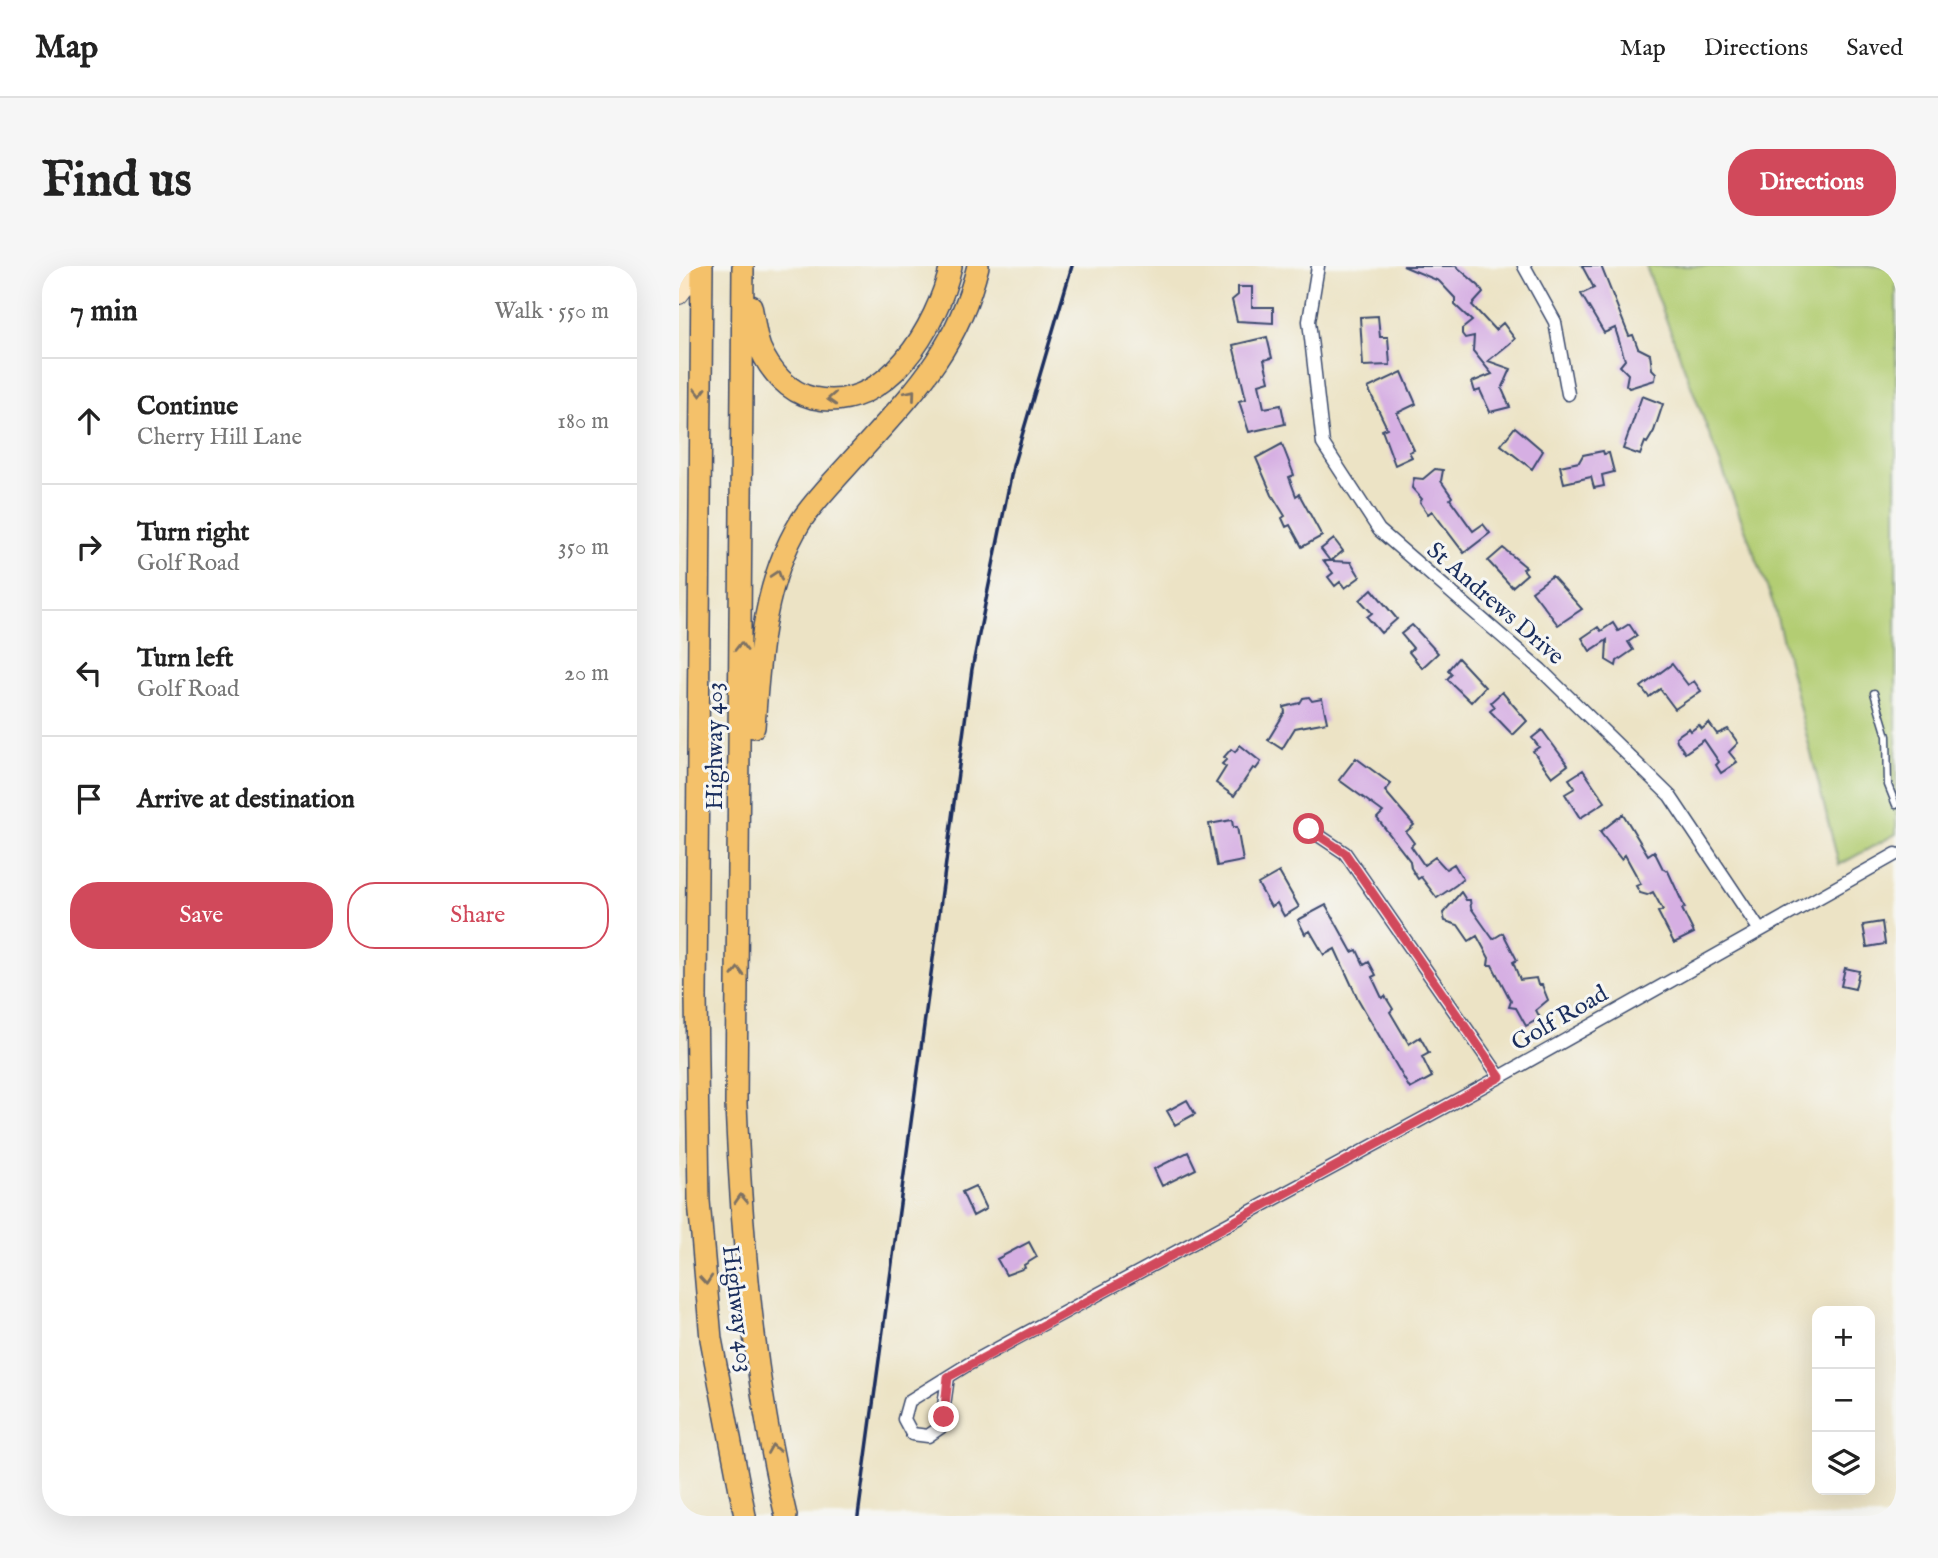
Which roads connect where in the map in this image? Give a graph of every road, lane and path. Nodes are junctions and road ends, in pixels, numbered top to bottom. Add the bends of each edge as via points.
1 (701, 266) edge
2 (743, 266) edge
3 (951, 266) edge
4 (978, 266) edge
5 (1318, 266) edge
6 (1524, 266) edge
7 (679, 295) edge
8 (1568, 394) dead end
9 (1874, 693) dead end
10 (1896, 805) edge
11 (741, 811) junction
12 (1309, 829) dead end
13 (1896, 854) edge
14 (1759, 929) junction
15 (1500, 1077) junction
16 (948, 1377) junction
17 (745, 1516) edge
18 (786, 1516) edge

1 - 7 main road
1 -> 17 highway, Highway 403 via 699,1201 711,1339
3 -> 2 highway via 926,327 900,365 871,389 826,400 792,390 772,369 760,347
11 -> 2 highway, Highway 403
11 -> 4 highway via 750,784 760,646 782,559 820,496 923,380 953,338
5 - 14 street, St Andrews Drive via 1309,321 1324,444 1378,530 1541,670 1670,796
6 - 8 street via 1555,323
9 - 10 lane via 1887,736 1888,785
18 -> 11 highway, Highway 403 via 742,1230 736,1104
12 - 15 street via 1345,853
13 - 14 street, Golf Road
14 - 15 street, Golf Road
15 - 16 street, Golf Road
16 - 16 street, Golf Road via 909,1401 904,1419 912,1434 928,1436 941,1427

